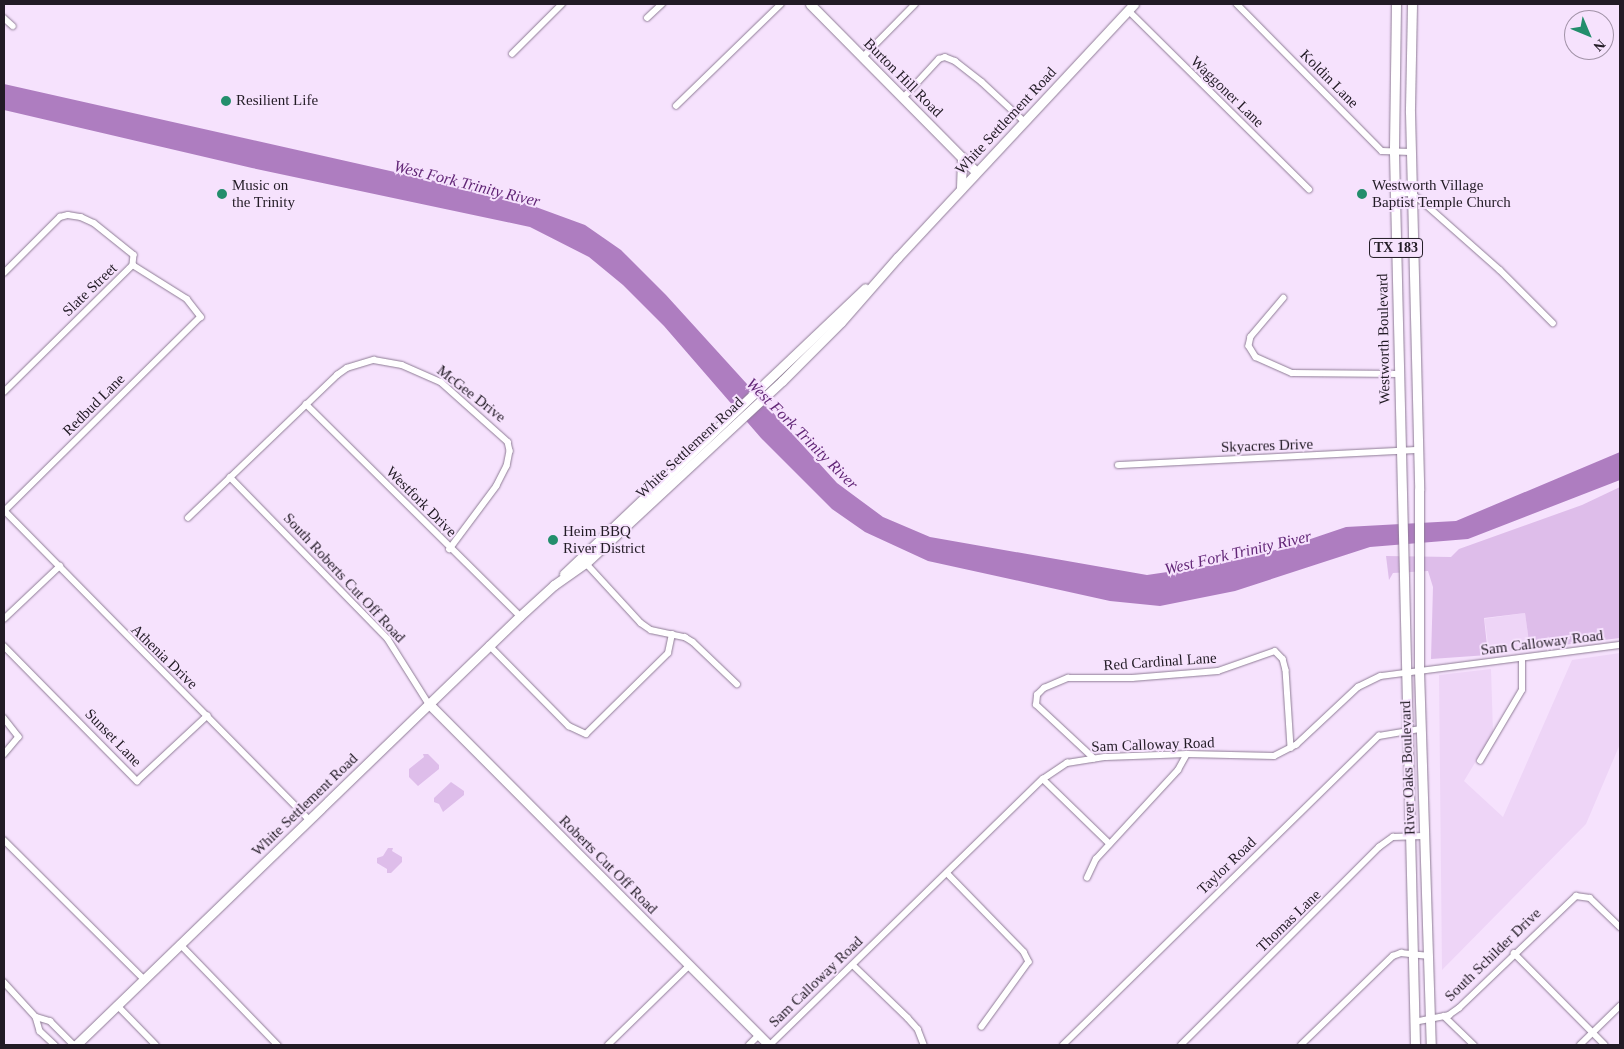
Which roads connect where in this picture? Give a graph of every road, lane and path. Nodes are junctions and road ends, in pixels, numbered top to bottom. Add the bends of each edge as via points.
1 (562, 4) edge
2 (662, 4) edge
3 (781, 4) edge
4 (810, 4) edge
5 (915, 4) edge
6 (1237, 4) edge
7 (1396, 4) edge
8 (1412, 4) edge
9 (1131, 7) edge
10 (4, 18) edge
11 (647, 18) dead end
12 (13, 26) dead end
13 (512, 54) dead end
14 (862, 57) junction
15 (903, 98) junction
16 (676, 106) dead end
17 (1024, 121) junction
18 (1410, 152) junction
19 (1394, 153) junction
20 (962, 157) junction
21 (976, 172) junction
22 (961, 188) junction
23 (1310, 190) dead end
24 (1395, 194) junction
25 (1411, 194) junction
26 (898, 257) junction
27 (133, 265) junction
28 (4, 273) edge
29 (1284, 298) dead end
30 (201, 317) joint
31 (1553, 323) dead end
32 (1399, 374) junction
33 (4, 392) edge
34 (306, 404) junction
35 (1418, 450) junction
36 (1401, 451) junction
37 (1118, 465) dead end
38 (230, 477) junction
39 (1419, 490) joint
40 (1402, 493) joint
41 (4, 510) edge
42 (188, 518) dead end
43 (600, 544) junction
44 (450, 548) junction
45 (586, 563) junction
46 (60, 566) junction
47 (554, 585) junction
48 (520, 616) junction
49 (4, 619) edge
50 (672, 634) junction
51 (490, 645) junction
52 (1620, 645) edge
53 (4, 646) edge
54 (1522, 660) junction
55 (1418, 670) junction
56 (1405, 671) junction
57 (737, 684) dead end
58 (429, 704) junction
59 (207, 716) junction
60 (4, 718) edge
61 (1420, 729) junction
62 (1407, 730) junction
63 (1291, 748) junction
64 (1187, 754) junction
65 (4, 755) edge
66 (1094, 759) junction
67 (1480, 761) dead end
68 (1043, 779) junction
69 (309, 819) junction
70 (1409, 836) junction
71 (1423, 836) junction
72 (4, 840) edge
73 (1110, 844) junction
74 (947, 873) junction
75 (1088, 878) dead end
76 (1620, 927) edge
77 (180, 944) junction
78 (1412, 954) junction
79 (1514, 954) junction
80 (1429, 956) junction
81 (853, 964) junction
82 (688, 966) junction
83 (144, 980) junction
84 (4, 982) edge
85 (118, 1005) junction
86 (1620, 1006) edge
87 (1444, 1016) junction
88 (36, 1017) junction
89 (1430, 1019) junction
90 (1414, 1022) junction
91 (982, 1027) dead end
92 (1593, 1033) junction
93 (759, 1036) junction
94 (55, 1045) edge
95 (75, 1045) edge
96 (156, 1045) edge
97 (278, 1045) edge
98 (608, 1045) edge
99 (749, 1045) edge
100 (770, 1045) edge
101 (924, 1045) edge
102 (1063, 1045) edge
103 (1184, 1045) edge
104 (1301, 1045) edge
105 (1414, 1045) edge
106 (1431, 1045) edge
107 (1474, 1045) edge
108 (1580, 1045) edge
109 (1605, 1045) edge

1 - 13 street
2 - 11 street
3 - 16 street
4 - 14 main road, Burton Hill Road
5 - 14 street
6 - 19 street, Koldin Lane via 1382,151
7 - 19 main road, Westworth Boulevard / TX 183
8 - 18 main road, Westworth Boulevard / TX 183
9 - 17 main road, White Settlement Road
9 - 23 street, Waggoner Lane
10 - 12 street
14 - 15 main road, Burton Hill Road
15 - 17 street via 939,59 945,57 982,82
15 - 20 main road, Burton Hill Road
17 - 21 main road, White Settlement Road
18 - 19 street
18 - 25 main road, Westworth Boulevard / TX 183
19 - 24 main road, Westworth Boulevard / TX 183
20 - 21 main road, Burton Hill Road
20 - 22 main road
21 - 22 main road, White Settlement Road
22 - 26 main road, White Settlement Road
24 - 25 street
24 - 32 main road, Westworth Boulevard / TX 183
25 - 31 street via 1500,270
25 - 35 main road, Westworth Boulevard / TX 183
26 - 43 main road, White Settlement Road
26 - 43 main road, White Settlement Road via 782,382
27 - 28 street via 134,255 94,223 81,217 60,217
27 - 30 street, Slate Street via 187,299
27 - 33 street, Slate Street
29 - 32 street via 1251,337 1249,346 1256,357 1292,373
30 - 41 street, Redbud Lane
32 - 36 main road, Westworth Boulevard / TX 183
34 - 38 street, McGee Drive
34 - 44 street, Westfork Drive
34 - 44 street, McGee Drive via 347,368 374,360 402,365 441,382 504,436 510,451 507,466 486,503
35 - 36 street, Skyacres Drive
35 - 39 main road, Westworth Boulevard / TX 183
36 - 37 street, Skyacres Drive
36 - 40 main road, Westworth Boulevard / TX 183
38 - 42 street, McGee Drive
38 - 58 street, South Roberts Cut Off Road via 388,639
39 - 55 main road, River Oaks Boulevard / TX 183
40 - 56 main road, River Oaks Boulevard / TX 183
41 - 46 street, Athenia Drive
43 - 45 main road, White Settlement Road
43 - 47 main road, White Settlement Road
44 - 48 street, Westfork Drive
45 - 47 main road, White Settlement Road
45 - 50 street via 641,623 651,630
46 - 49 street
46 - 59 street, Athenia Drive via 109,620
47 - 48 main road, White Settlement Road
48 - 51 main road, White Settlement Road
50 - 51 street via 668,653 586,734 570,726
50 - 57 street via 694,642
51 - 58 main road, White Settlement Road
52 - 54 street, Sam Calloway Road
53 - 59 street, Sunset Lane via 138,781
54 - 55 street, Sam Calloway Road
54 - 67 street via 1522,690
55 - 56 street, Sam Calloway Road
55 - 61 main road, River Oaks Boulevard / TX 183
56 - 62 main road, River Oaks Boulevard / TX 183
56 - 63 street, Sam Calloway Road via 1382,676 1358,687
58 - 69 main road, White Settlement Road
58 - 82 main road, Roberts Cut Off Road
59 - 69 street, Athenia Drive
60 - 65 street via 19,737
61 - 62 street, Taylor Road
61 - 71 main road, River Oaks Boulevard / TX 183
62 - 70 main road, River Oaks Boulevard / TX 183
62 - 102 street, Taylor Road via 1379,736
63 - 64 street, Sam Calloway Road via 1274,756
63 - 66 street, Red Cardinal Lane via 1286,670 1284,659 1275,651 1218,672 1132,678 1068,678 1044,688 1037,695 1036,705
64 - 66 street, Sam Calloway Road
64 - 73 street via 1178,770
66 - 68 street, Sam Calloway Road via 1067,763
68 - 73 street
68 - 74 street, Sam Calloway Road
69 - 77 main road, White Settlement Road
70 - 71 street, Thomas Lane
70 - 78 main road, River Oaks Boulevard / TX 183
70 - 103 street, Thomas Lane via 1393,838 1378,847
71 - 80 main road, River Oaks Boulevard / TX 183
72 - 83 street
73 - 75 street via 1091,866
74 - 81 street, Sam Calloway Road
74 - 91 street via 1024,952 1029,962
76 - 79 street, South Schilder Drive via 1584,895 1576,896
77 - 83 main road, White Settlement Road
77 - 97 street
78 - 80 street
78 - 90 main road, River Oaks Boulevard / TX 183
78 - 104 street via 1393,956
79 - 87 street, South Schilder Drive via 1459,1008
79 - 92 street
80 - 89 main road, River Oaks Boulevard / TX 183
81 - 100 street, Sam Calloway Road
81 - 101 street via 908,1018
82 - 93 main road, Roberts Cut Off Road
82 - 98 street
83 - 85 main road, White Settlement Road
84 - 88 street
85 - 95 main road, White Settlement Road
85 - 96 street
86 - 92 street
87 - 89 street, South Schilder Drive
87 - 107 street
88 - 94 street via 40,1031
88 - 95 street via 50,1021
89 - 90 street, South Schilder Drive
89 - 106 main road, River Oaks Boulevard / TX 183
90 - 105 main road, River Oaks Boulevard / TX 183
92 - 108 street
92 - 109 street
93 - 99 street
93 - 100 main road, Roberts Cut Off Road

